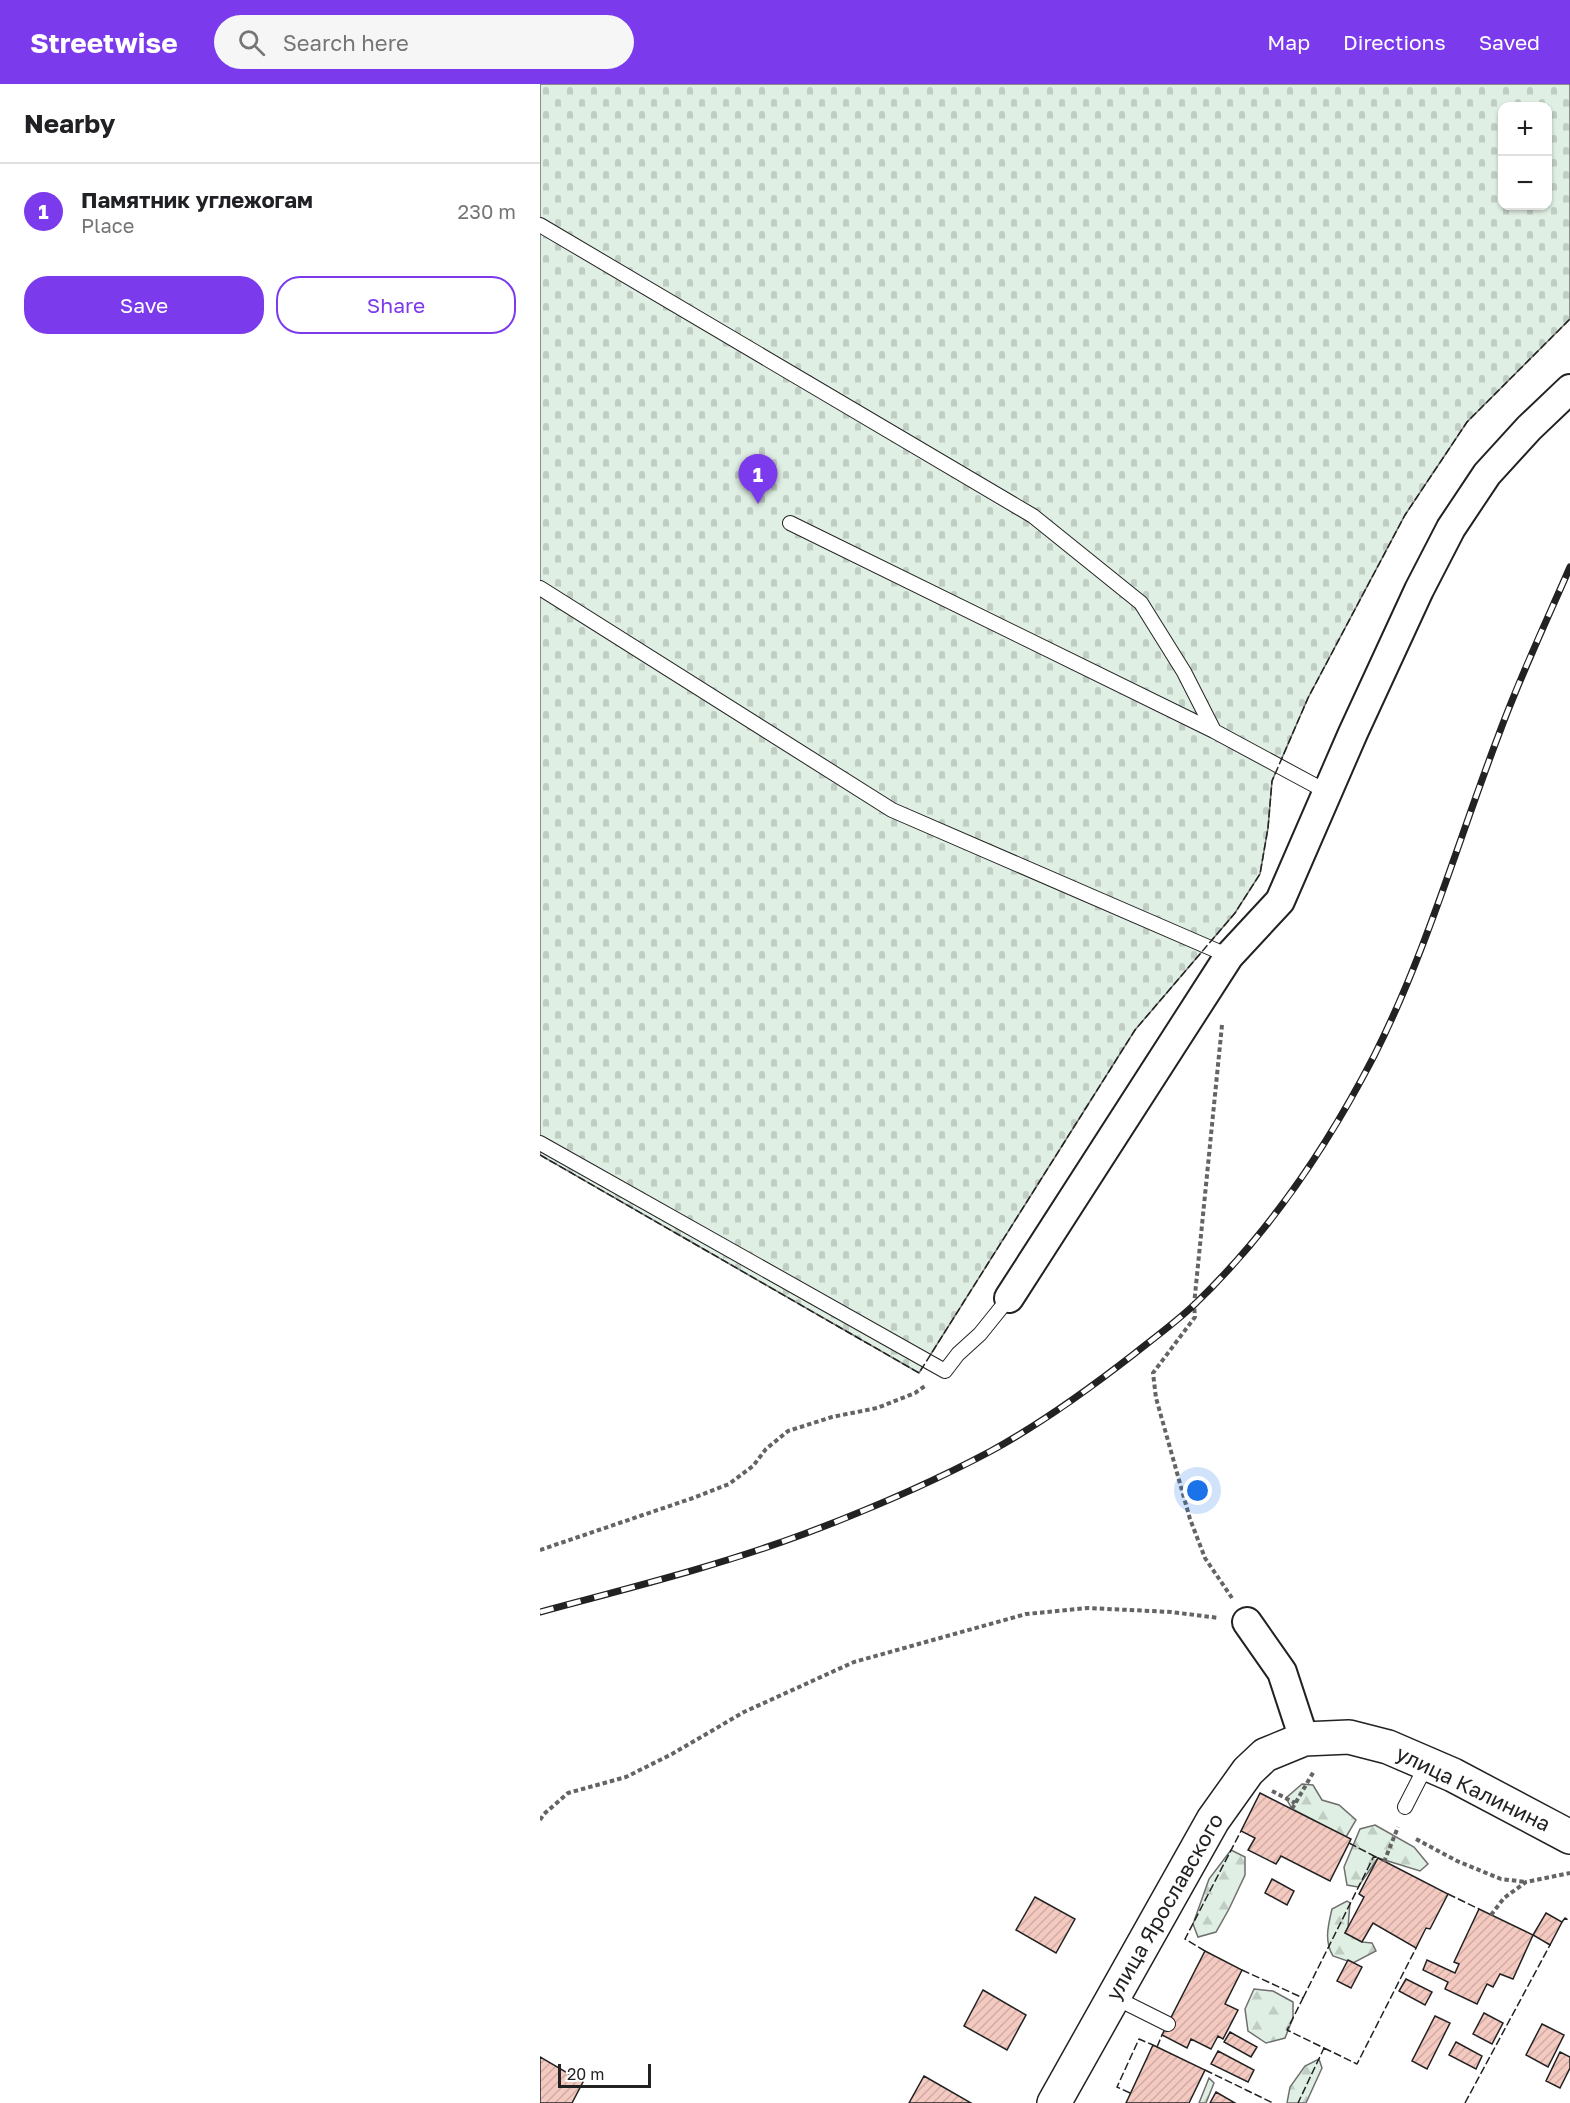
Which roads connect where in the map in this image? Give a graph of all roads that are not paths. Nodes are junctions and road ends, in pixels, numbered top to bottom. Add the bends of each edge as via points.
1 (540, 225) edge
2 (1570, 389) edge
3 (789, 523) dead end
4 (540, 588) edge
5 (1214, 731) junction
6 (1329, 793) junction
7 (1229, 956) junction
8 (540, 1143) edge
9 (1009, 1298) joint
10 (1247, 1622) road end
11 (1311, 1739) junction
12 (1427, 1764) junction
13 (1406, 1807) road end
14 (1570, 1837) edge
15 (1114, 1997) junction
16 (1168, 2024) dead end
17 (1059, 2101) edge

1 - 5 lane via 1033,516 1141,603 1184,672
2 - 6 street via 1487,474 1451,528 1353,733
3 - 5 lane
4 - 7 lane via 892,810
5 - 6 lane
6 - 7 street via 1280,901
7 - 9 street
8 - 9 lane via 945,1371
10 - 11 street via 1282,1672
11 - 12 street, улица Калинина via 1349,1737 1388,1747
11 - 15 street, улица Ярославского via 1265,1755 1248,1770 1213,1820
12 - 13 lane
12 - 14 street, улица Калинина
15 - 16 lane
15 - 17 street, улица Ярославского

